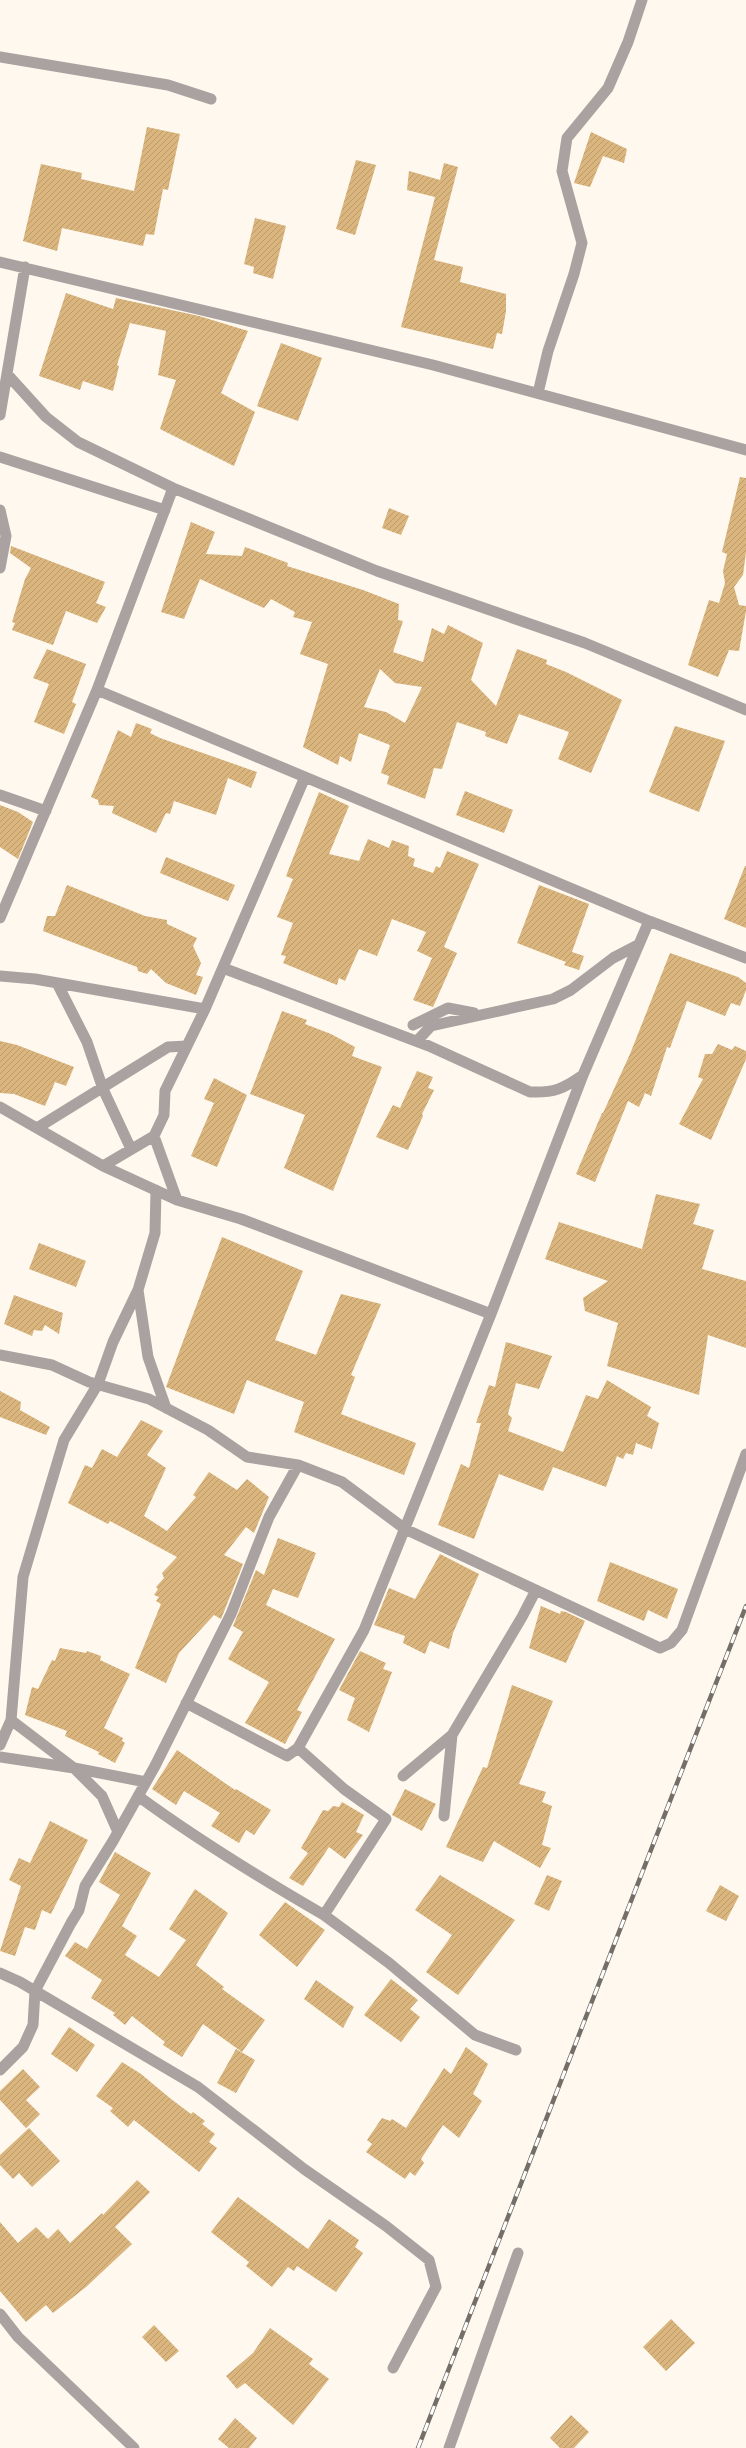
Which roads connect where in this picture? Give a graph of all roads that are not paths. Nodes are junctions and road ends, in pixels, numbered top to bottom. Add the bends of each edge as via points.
1 (642, 0) edge
2 (0, 57) edge
3 (211, 99) dead end
4 (0, 262) edge
5 (25, 267) junction
6 (7, 374) junction
7 (538, 393) junction
8 (0, 415) edge
9 (746, 450) edge
10 (0, 457) edge
11 (173, 488) junction
12 (0, 510) edge
13 (165, 510) junction
14 (0, 568) edge
15 (97, 690) junction
16 (746, 710) edge
17 (305, 777) junction
18 (0, 795) edge
19 (46, 811) junction
20 (0, 918) edge
21 (648, 921) junction
22 (638, 945) junction
23 (746, 958) edge
24 (223, 968) junction
25 (0, 976) edge
26 (57, 983) junction
27 (205, 1009) junction
28 (479, 1014) junction
29 (413, 1025) dead end
30 (417, 1041) junction
31 (187, 1046) junction
32 (583, 1075) junction
33 (103, 1089) junction
34 (0, 1107) edge
35 (37, 1128) junction
36 (154, 1136) junction
37 (131, 1149) junction
38 (103, 1166) junction
39 (156, 1190) junction
40 (176, 1200) junction
41 (138, 1290) junction
42 (491, 1314) junction
43 (0, 1355) edge
44 (98, 1384) junction
45 (166, 1408) junction
46 (746, 1454) edge
47 (298, 1465) junction
48 (404, 1529) junction
49 (536, 1590) junction
50 (186, 1703) junction
51 (11, 1720) junction
52 (452, 1734) junction
53 (0, 1745) edge
54 (298, 1748) junction
55 (0, 1757) edge
56 (74, 1768) junction
57 (403, 1776) dead end
58 (146, 1782) junction
59 (138, 1796) junction
60 (444, 1816) dead end
61 (118, 1832) junction
62 (324, 1915) junction
63 (0, 1973) edge
64 (35, 1991) junction
65 (516, 2050) dead end
66 (0, 2070) edge
67 (518, 2253) dead end
68 (0, 2314) edge
69 (393, 2368) dead end
70 (134, 2448) edge
71 (450, 2448) edge

1 - 7 street via 628,42 608,88 567,138 562,171 582,243 548,351
2 - 3 street via 168,85
4 - 5 street
5 - 6 street
5 - 7 street via 433,365
6 - 8 street
6 - 11 street via 46,417 78,442
7 - 9 street
10 - 13 street
11 - 13 street
11 - 16 street via 377,571 585,643
12 - 14 street via 6,536
13 - 15 street
15 - 17 street
15 - 19 street
17 - 21 street
17 - 24 street
18 - 19 street
19 - 20 street
21 - 22 street
21 - 23 street
22 - 28 street via 613,958 571,990 553,999
22 - 32 street
24 - 27 street
24 - 30 street
25 - 26 street
26 - 27 street
26 - 33 street via 87,1042
27 - 31 street
28 - 29 street via 448,1008
28 - 30 street via 431,1026
30 - 32 street via 530,1092 547,1093 564,1088
31 - 33 street via 168,1047
31 - 36 street via 165,1091 164,1115
32 - 42 street
33 - 35 street
33 - 37 street
34 - 35 street
35 - 38 street
36 - 37 street
36 - 40 street
37 - 38 street
38 - 39 street
39 - 40 street
39 - 41 street via 155,1233
40 - 42 street via 241,1219
41 - 44 street via 113,1342
41 - 45 street via 148,1357
42 - 48 street
43 - 44 street via 52,1365
44 - 45 street via 149,1399
44 - 51 street via 64,1440 23,1577
45 - 47 street via 208,1430 247,1457
46 - 49 street via 682,1630 671,1642 660,1648
47 - 48 street via 342,1482
47 - 50 street via 269,1518 232,1614
48 - 49 street
48 - 54 street via 364,1630
49 - 52 street
50 - 54 street via 287,1756
50 - 58 street
51 - 53 street
51 - 56 street
52 - 57 street
52 - 60 street
54 - 62 street via 344,1789 386,1819
55 - 56 street
56 - 58 street
56 - 61 street via 102,1796
58 - 59 street
59 - 61 street
59 - 62 street via 182,1828 260,1878
61 - 64 street via 85,1886 79,1910
62 - 65 street via 389,1963 475,2035
63 - 64 street
64 - 66 street via 33,2025 23,2047
64 - 69 street via 198,2087 304,2169 386,2226 429,2260 436,2287
67 - 71 street
68 - 70 street via 18,2337

